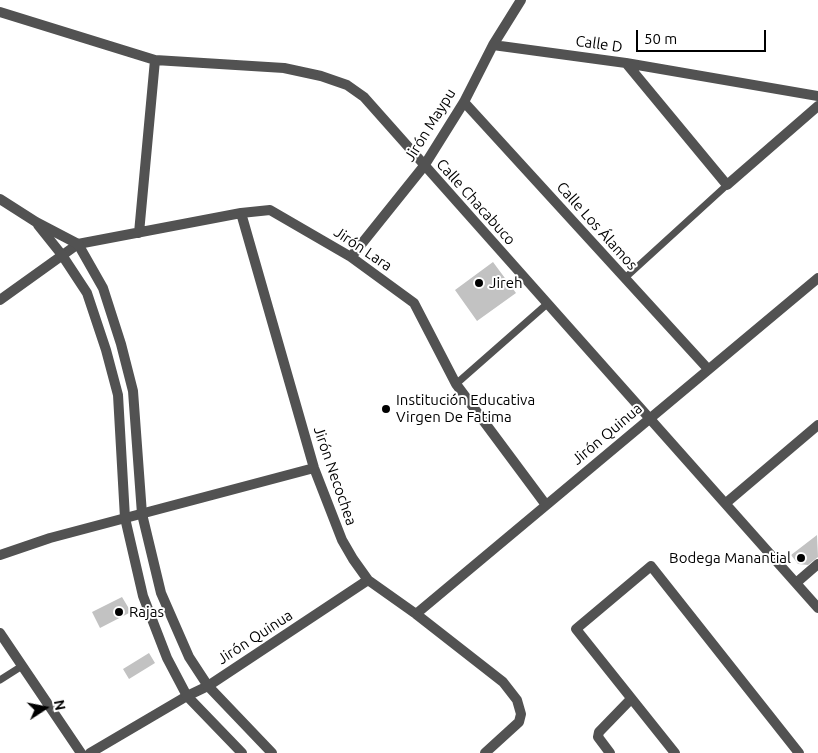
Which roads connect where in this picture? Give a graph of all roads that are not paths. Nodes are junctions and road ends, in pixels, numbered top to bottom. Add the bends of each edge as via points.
1 (520, 0) edge
2 (0, 12) edge
3 (493, 45) junction
4 (155, 60) junction
5 (626, 63) junction
6 (818, 96) edge
7 (464, 102) junction
8 (818, 106) edge
9 (424, 166) junction
10 (727, 185) junction
11 (0, 199) edge
12 (241, 213) junction
13 (36, 222) junction
14 (139, 233) junction
15 (78, 244) junction
16 (62, 256) junction
17 (351, 257) junction
18 (625, 278) junction
19 (818, 278) edge
20 (0, 300) edge
21 (547, 304) junction
22 (708, 369) junction
23 (456, 384) junction
24 (650, 418) junction
25 (818, 425) edge
26 (314, 468) junction
27 (726, 503) junction
28 (546, 505) junction
29 (142, 514) junction
30 (125, 518) junction
31 (0, 555) edge
32 (818, 564) edge
33 (368, 580) junction
34 (796, 583) junction
35 (818, 608) edge
36 (416, 614) junction
37 (0, 633) edge
38 (22, 666) junction
39 (0, 680) edge
40 (208, 686) junction
41 (187, 696) junction
42 (630, 699) junction
43 (81, 753) edge
44 (90, 753) edge
45 (242, 753) edge
46 (272, 753) edge
47 (485, 753) edge
48 (610, 753) edge
49 (675, 753) edge
50 (800, 753) edge

1 - 3 street, Jirón Maypu
2 - 4 street, Calle Chacabuco
3 - 5 street, Calle D
3 - 7 street, Jirón Maypu
4 - 9 street, Calle Chacabuco via 284,68 347,85 364,97
4 - 14 street
5 - 6 street, Calle D
5 - 10 street
7 - 9 street, Jirón Maypu
7 - 18 street, Calle Los Álamos
8 - 10 street
9 - 17 street, Jirón Maypu
9 - 21 street, Calle Chacabuco
10 - 18 lane
11 - 13 street
12 - 14 street, Jirón Lara
12 - 17 street, Jirón Lara via 270,210
12 - 26 street, Jirón Necochea
13 - 15 street
13 - 16 street
14 - 15 street, Jirón Lara
15 - 16 street, Jirón Lara
15 - 29 street via 103,288 133,392
16 - 20 street, Jirón Lara
16 - 30 street via 87,293 118,395
17 - 23 street, Jirón Lara via 414,303
18 - 22 street, Calle Los Álamos
19 - 22 street, Jirón Quinua
21 - 23 lane
21 - 24 street, Calle Chacabuco
22 - 24 street, Jirón Quinua
23 - 28 street, Jirón Lara
24 - 27 street, Calle Chacabuco
24 - 28 street, Jirón Quinua
25 - 27 street
26 - 29 street
26 - 33 street, Jirón Necochea via 342,540
27 - 34 street, Calle Chacabuco
28 - 36 street, Jirón Quinua
29 - 30 street
29 - 40 street via 161,593 189,657
30 - 31 street
30 - 41 street via 143,596 167,658
32 - 34 street
33 - 36 street, Jirón Necochea
33 - 40 street, Jirón Quinua
34 - 35 street, Calle Chacabuco
36 - 47 street, Jirón Necochea via 503,682 518,700 519,722
37 - 38 street
38 - 39 lane
38 - 43 street
40 - 41 street, Jirón Quinua
40 - 46 street
41 - 44 street
41 - 45 street
42 - 48 street via 599,732 598,737
42 - 49 street
42 - 50 street via 576,629 651,566

